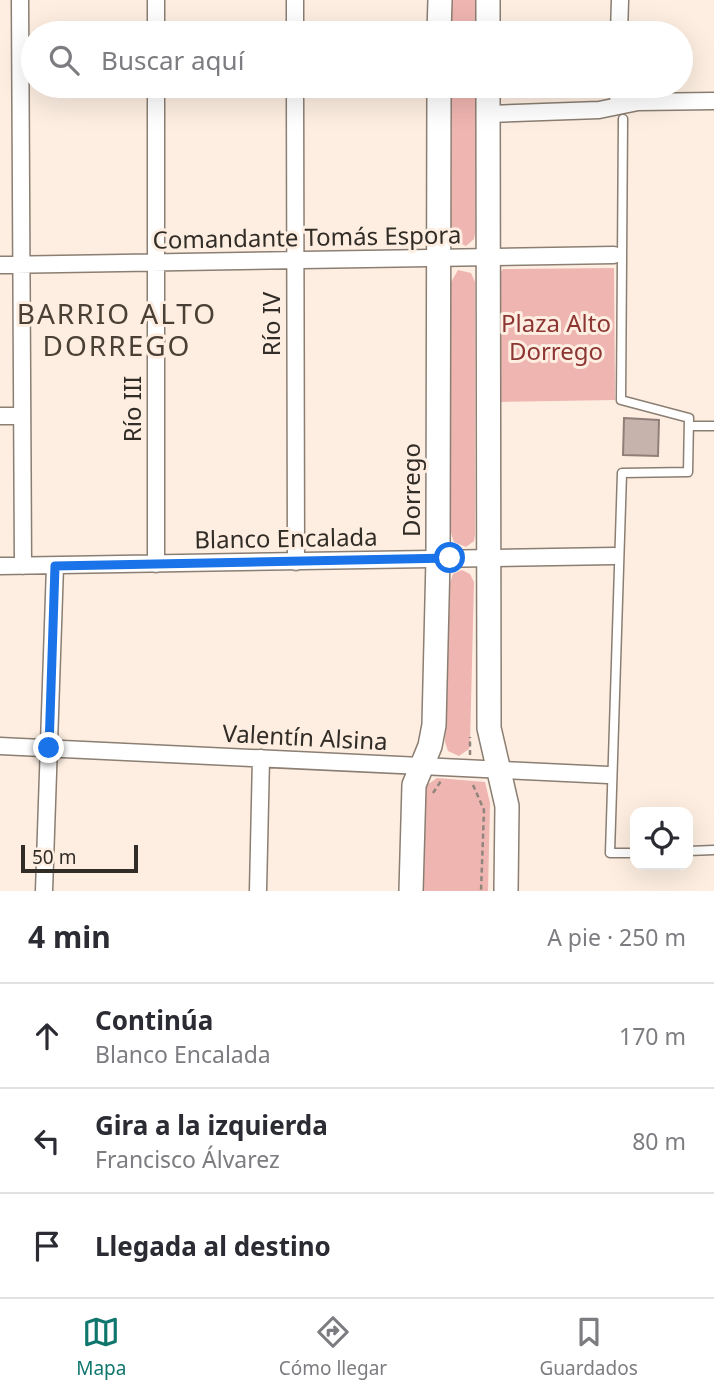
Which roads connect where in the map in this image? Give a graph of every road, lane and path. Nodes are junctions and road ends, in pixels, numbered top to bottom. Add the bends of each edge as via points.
1 (20, 0) edge
2 (156, 0) edge
3 (295, 0) edge
4 (440, 0) edge
5 (488, 0) edge
6 (620, 0) edge
7 (156, 21) edge
8 (295, 21) edge
9 (439, 21) edge
10 (488, 21) edge
11 (619, 21) edge
12 (156, 98) edge
13 (295, 98) edge
14 (439, 98) edge
15 (488, 98) edge
16 (620, 98) edge
17 (714, 101) edge
18 (621, 112) junction
19 (488, 114) junction
20 (614, 255) dead end
21 (489, 257) junction
22 (438, 259) junction
23 (295, 262) junction
24 (156, 264) junction
25 (0, 265) edge
26 (21, 265) junction
27 (0, 416) edge
28 (22, 416) junction
29 (689, 426) junction
30 (714, 426) edge
31 (614, 556) dead end
32 (488, 557) junction
33 (438, 559) junction
34 (296, 562) junction
35 (156, 564) junction
36 (0, 566) edge
37 (23, 566) junction
38 (55, 566) junction
39 (0, 746) edge
40 (49, 748) junction
41 (261, 758) junction
42 (423, 767) junction
43 (499, 771) junction
44 (608, 775) dead end
45 (714, 850) edge
46 (693, 851) edge
47 (630, 852) edge
48 (44, 891) edge
49 (258, 891) edge
50 (411, 891) edge
51 (506, 891) edge

1 - 26 street
2 - 7 street
3 - 8 street
4 - 9 main road
5 - 10 main road
6 - 11 street
12 - 24 street, Río III
13 - 23 street, Río IV
14 - 22 main road, Dorrego
15 - 19 main road
16 - 18 street
17 - 18 street
18 - 19 street
18 - 29 lane via 621,400 689,418
19 - 21 main road
20 - 21 street, Comandante Tomás Espora
21 - 22 street, Comandante Tomás Espora
21 - 32 main road
22 - 23 street, Comandante Tomás Espora
22 - 33 main road, Dorrego
23 - 24 street, Comandante Tomás Espora
23 - 34 street, Río IV
24 - 26 street, Comandante Tomás Espora
24 - 35 street, Río III
25 - 26 street, Comandante Tomás Espora
26 - 28 street
27 - 28 street
28 - 37 street
29 - 30 lane
29 - 47 lane via 688,472 622,473 610,853
31 - 32 street, Blanco Encalada
32 - 33 street, Blanco Encalada
32 - 43 main road via 489,728
33 - 34 street, Blanco Encalada
33 - 42 main road, Dorrego via 433,725
34 - 35 street, Blanco Encalada
35 - 38 street, Blanco Encalada
36 - 37 street, Blanco Encalada
37 - 38 street, Blanco Encalada
38 - 40 street
39 - 40 street, Valentín Alsina
40 - 41 street, Valentín Alsina
40 - 48 street
41 - 42 street, Valentín Alsina
41 - 49 street
42 - 43 street, Valentín Alsina
42 - 50 main road, Dorrego via 412,795
43 - 44 street, Valentín Alsina
43 - 51 main road via 508,818
45 - 46 lane

